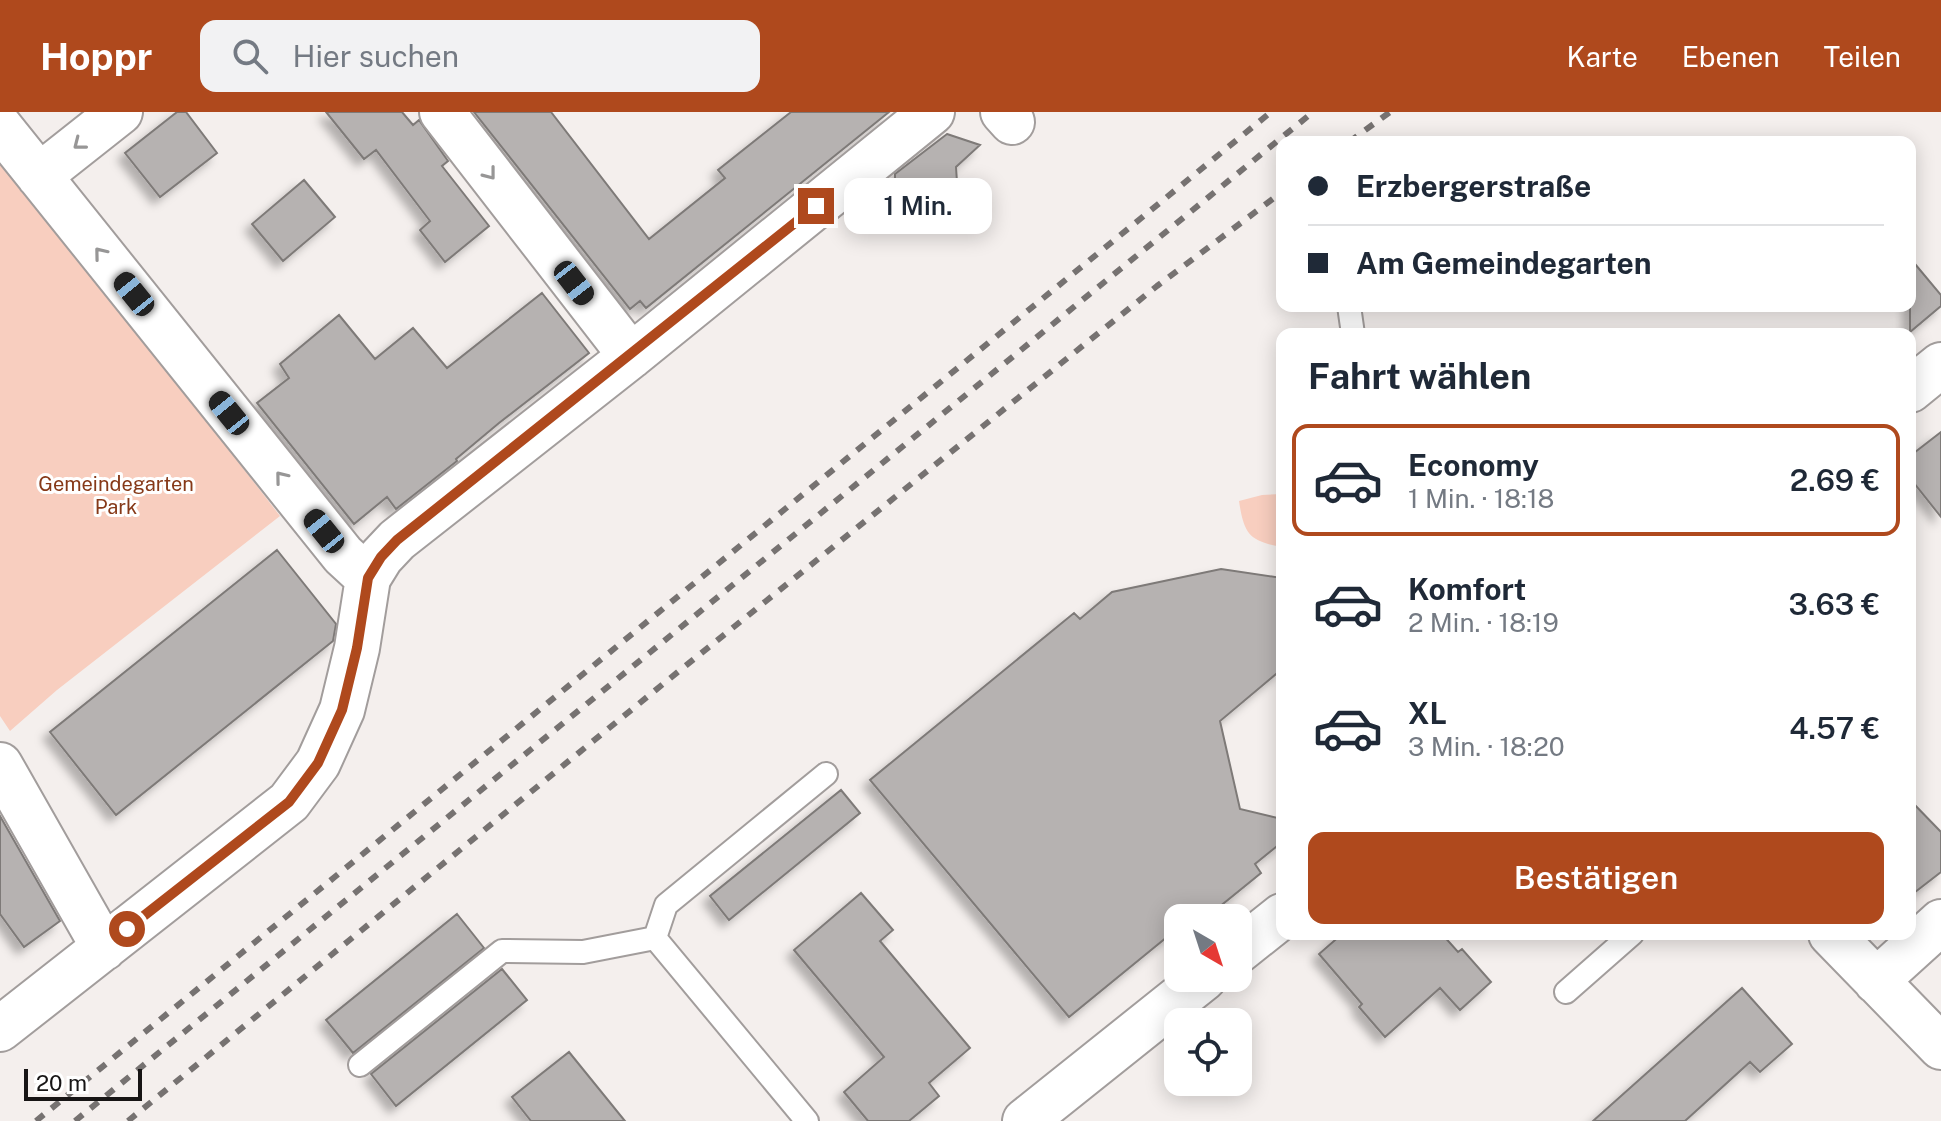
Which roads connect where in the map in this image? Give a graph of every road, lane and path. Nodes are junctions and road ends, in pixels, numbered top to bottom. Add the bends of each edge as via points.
1 (120, 112) edge
2 (442, 112) edge
3 (932, 112) edge
4 (0, 127) edge
5 (39, 176) junction
6 (631, 356) junction
7 (1941, 365) edge
8 (1916, 385) edge
9 (368, 578) junction
10 (0, 765) edge
11 (826, 774) dead end
12 (1276, 921) edge
13 (1941, 922) edge
14 (655, 938) junction
15 (1252, 940) edge
16 (1625, 940) edge
17 (1837, 940) edge
18 (104, 948) junction
19 (1876, 981) junction
20 (1186, 992) edge
21 (1566, 992) dead end
22 (0, 1029) edge
23 (1941, 1047) edge
24 (360, 1065) dead end
25 (807, 1121) edge
26 (1025, 1121) edge

1 -> 5 street
2 -> 6 street
3 - 6 street
4 - 5 street
9 -> 5 street via 343,555
6 - 9 street via 397,540
7 - 8 street
9 - 18 street via 342,710 318,763 289,802
10 - 18 street
11 - 14 lane via 666,905
12 - 15 street
13 - 19 street
14 - 24 lane via 583,952 502,951
14 - 25 lane
16 - 21 lane
17 - 19 street
18 - 22 street
19 - 23 street
20 - 26 street

